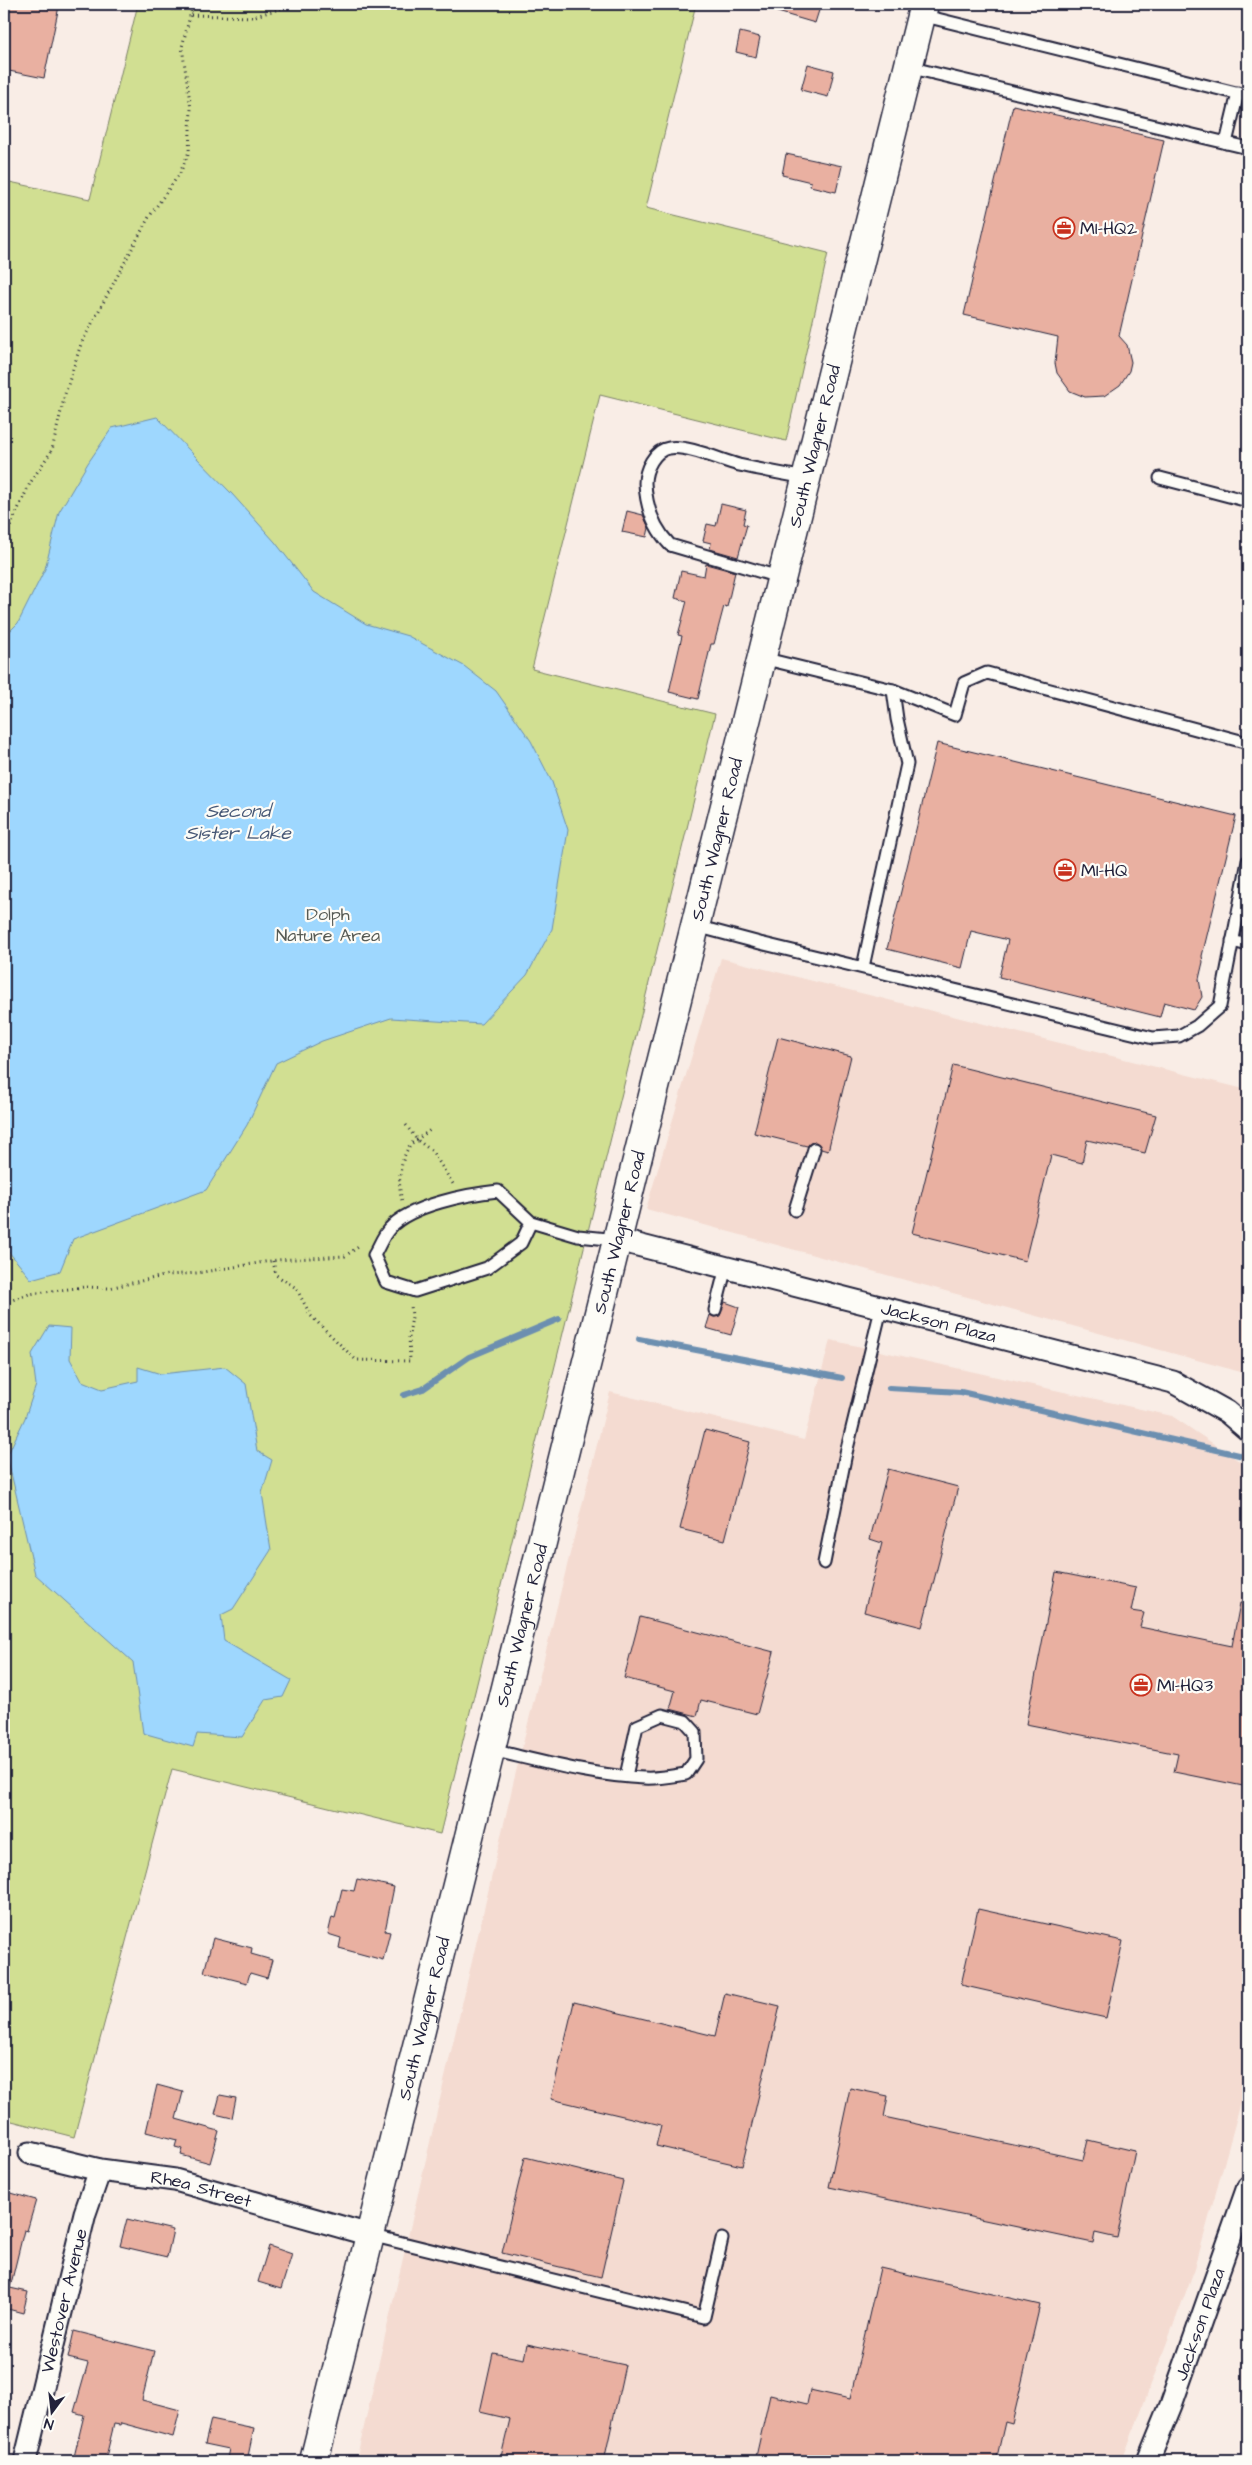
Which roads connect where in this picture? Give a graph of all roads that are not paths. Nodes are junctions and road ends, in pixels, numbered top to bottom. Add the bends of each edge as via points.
1 (923, 9) edge
2 (908, 67) junction
3 (1243, 94) edge
4 (1226, 142) junction
5 (1248, 148) edge
6 (807, 478) junction
7 (1160, 478) dead end
8 (1248, 501) edge
9 (782, 578) junction
10 (762, 658) junction
11 (894, 690) junction
12 (1248, 743) edge
13 (1248, 861) edge
14 (696, 926) junction
15 (1232, 941) junction
16 (1248, 945) edge
17 (863, 967) junction
18 (814, 1149) dead end
19 (795, 1210) dead end
20 (532, 1222) junction
21 (618, 1240) junction
22 (726, 1267) junction
23 (881, 1309) junction
24 (715, 1310) dead end
25 (1248, 1430) edge
26 (824, 1564) dead end
27 (491, 1750) junction
28 (626, 1776) junction
29 (30, 2153) dead end
30 (100, 2170) junction
31 (1248, 2187) edge
32 (370, 2235) junction
33 (722, 2239) dead end
34 (25, 2461) edge
35 (314, 2461) edge
36 (1148, 2461) edge

1 - 2 main road, South Wagner Road
1 - 3 lane
2 - 4 lane
2 - 6 main road, South Wagner Road
3 - 4 lane
4 - 5 lane
6 - 9 main road, South Wagner Road
6 - 9 lane via 739,465 680,448 667,448 656,455 647,468 645,479 650,512 662,537 670,545
7 - 8 lane
9 - 10 main road, South Wagner Road
10 - 11 lane
10 - 14 main road, South Wagner Road
11 - 12 lane via 956,715 964,683 987,673
11 - 17 lane via 907,764
13 - 15 lane
14 - 17 lane
14 - 21 main road, South Wagner Road
15 - 16 lane
15 - 17 lane via 1220,1006 1197,1026 1179,1036 1153,1038
18 - 19 lane
20 - 20 lane via 498,1191 461,1195 406,1216 390,1228 374,1255 386,1282 415,1291 488,1268 521,1243
20 - 21 lane via 578,1236
21 - 22 street, Jackson Plaza
21 - 27 main road, South Wagner Road
22 - 23 street, Jackson Plaza
22 - 24 lane
23 - 25 street, Jackson Plaza via 1040,1346 1172,1382 1227,1412
23 - 26 lane via 846,1453
27 - 28 lane
27 - 32 main road, South Wagner Road
28 - 28 lane via 644,1778 686,1774 696,1759 695,1732 685,1721 662,1715 638,1726
29 - 30 street, Rhea Street
30 - 32 street, Rhea Street via 175,2180
30 - 34 street, Westover Avenue via 84,2220
31 - 36 street, Jackson Plaza
32 - 33 lane via 704,2317
32 - 35 main road, South Wagner Road

